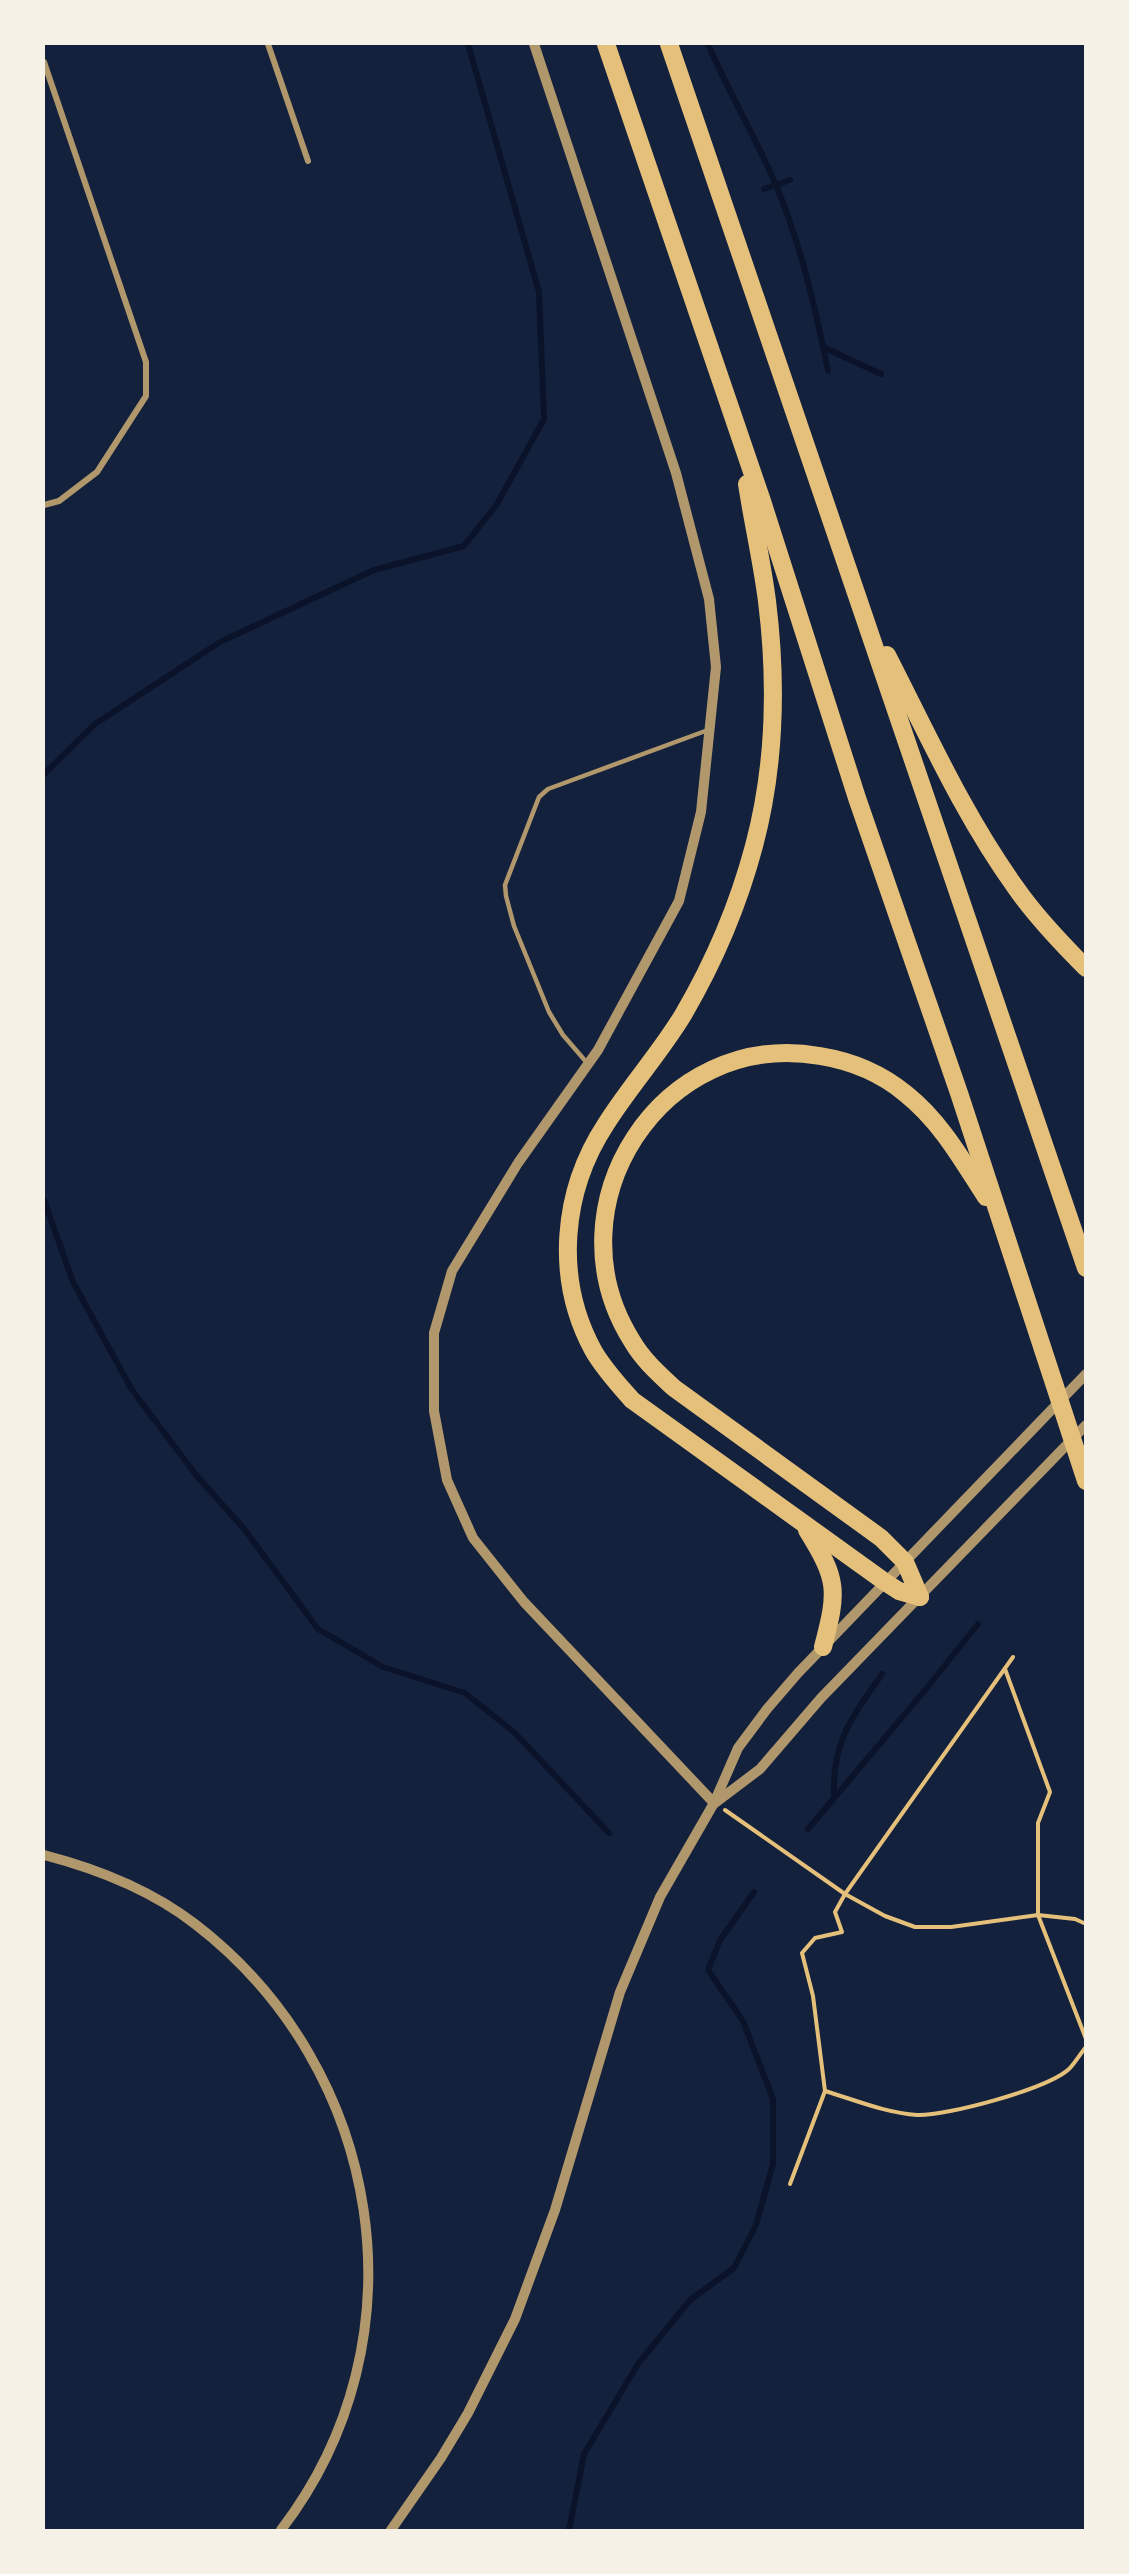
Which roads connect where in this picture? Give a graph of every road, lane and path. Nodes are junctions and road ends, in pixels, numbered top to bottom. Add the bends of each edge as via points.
1 (268, 44) edge
2 (534, 44) edge
3 (606, 44) edge
4 (669, 44) edge
5 (44, 62) edge
6 (308, 161) dead end
7 (739, 435) junction
8 (44, 505) edge
9 (857, 597) junction
10 (711, 729) junction
11 (1086, 968) edge
12 (588, 1064) junction
13 (1000, 1219) junction
14 (1086, 1268) edge
15 (1086, 1374) edge
16 (1086, 1425) edge
17 (1086, 1481) edge
18 (803, 1523) junction
19 (905, 1562) junction
20 (885, 1582) junction
21 (920, 1597) junction
22 (823, 1647) junction
23 (1013, 1657) dead end
24 (1005, 1669) junction
25 (714, 1803) junction
26 (44, 1855) edge
27 (846, 1894) junction
28 (1038, 1915) junction
29 (1086, 1924) edge
30 (1086, 2039) edge
31 (1086, 2047) edge
32 (825, 2091) junction
33 (790, 2184) dead end
34 (281, 2530) edge
35 (391, 2530) edge

1 - 6 street
2 - 10 street via 676,473 706,588 716,667
3 - 7 highway
4 - 9 highway
5 - 8 street via 146,362 146,396 97,472 59,501
7 - 13 highway
7 - 18 highway via 770,637 772,722 763,805 743,884 710,965 652,1061 604,1125 586,1160 573,1194 568,1253 578,1317 611,1377 632,1400
9 - 11 highway via 991,850 1016,889
9 - 14 highway
10 - 12 street via 701,812 679,901
10 - 12 lane via 548,789 540,798 505,885 514,926 549,1012
12 - 25 street via 518,1163 452,1271 434,1334 434,1411 447,1480 473,1538 524,1602
13 - 17 highway
13 - 19 highway via 946,1135 905,1092 859,1065 809,1054 752,1056 701,1077 674,1094 636,1135 610,1188 602,1251 606,1281 627,1332 649,1364 674,1388 881,1538
15 - 19 street
16 - 21 street
18 - 20 highway
18 - 22 highway via 827,1562 833,1585 833,1608
19 - 20 street
19 - 21 highway
20 - 21 highway
20 - 22 street
21 - 25 street via 821,1698 760,1769
22 - 25 street via 766,1709 738,1748
23 - 24 path
24 - 27 path
24 - 28 path via 1050,1792 1038,1823
25 - 27 path
25 - 35 street via 660,1897 620,1992 555,2210 515,2319 468,2414
26 - 34 street via 101,1872 138,1889 194,1923 220,1945 296,2030 338,2110 351,2151 367,2235 366,2322 353,2389 340,2426 309,2490
27 - 28 path via 885,1916 915,1927 951,1927
27 - 32 path via 835,1912 842,1932 815,1938 802,1953 813,1996
28 - 29 path
28 - 30 path
31 - 32 path via 1068,2070 1041,2086 954,2110 920,2115 893,2112
32 - 33 path

